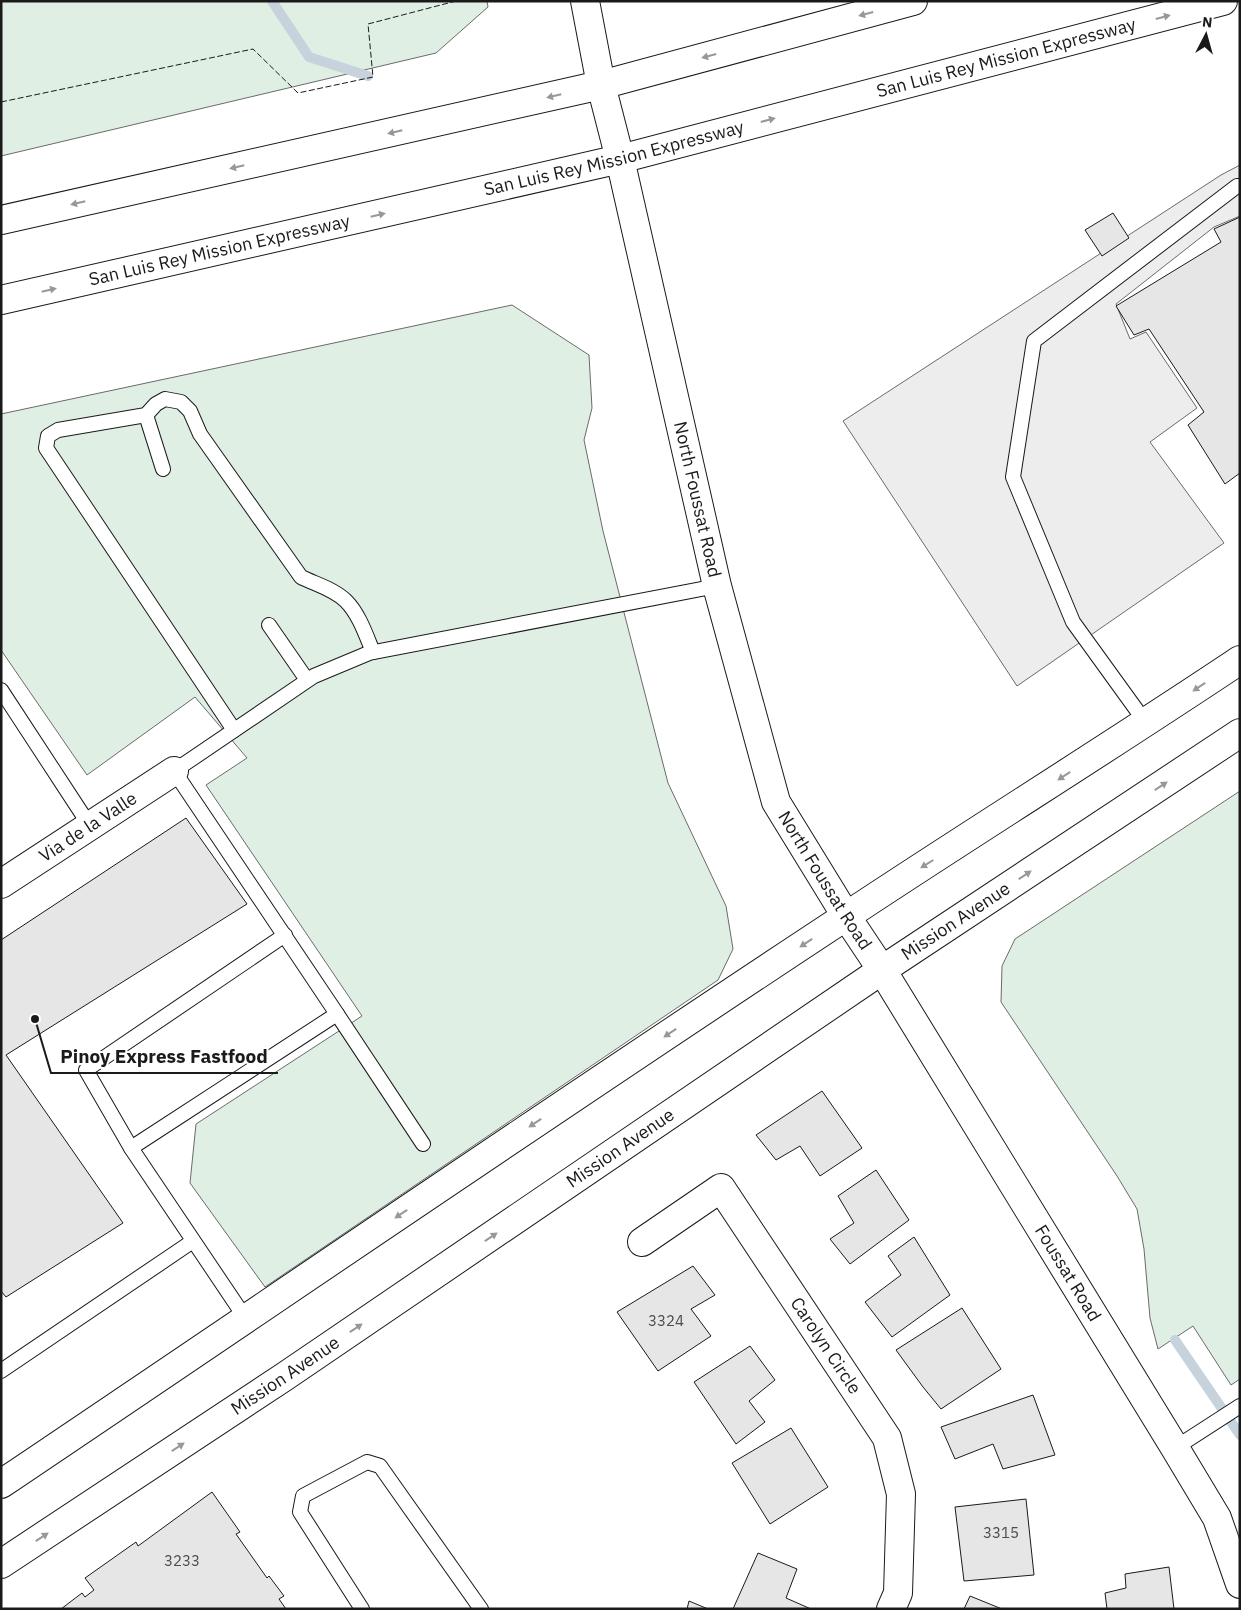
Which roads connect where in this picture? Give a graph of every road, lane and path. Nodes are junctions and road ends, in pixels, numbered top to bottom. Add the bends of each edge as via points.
1 (585, 1) edge
2 (913, 1) edge
3 (1223, 1) edge
4 (602, 85) junction
5 (620, 159) junction
6 (1240, 186) edge
7 (1, 220) edge
8 (1, 300) edge
9 (146, 415) junction
10 (163, 470) dead end
11 (717, 586) junction
12 (269, 624) dead end
13 (373, 652) junction
14 (1240, 660) edge
15 (308, 680) junction
16 (1, 690) edge
17 (1146, 723) junction
18 (234, 730) junction
19 (1240, 733) edge
20 (174, 771) junction
21 (90, 826) junction
22 (1, 884) edge
23 (846, 916) junction
24 (285, 935) junction
25 (882, 970) junction
26 (337, 1014) junction
27 (423, 1144) dead end
28 (131, 1148) junction
29 (193, 1241) junction
30 (642, 1242) dead end
31 (246, 1319) junction
32 (1, 1371) edge
33 (1239, 1406) edge
34 (1176, 1448) junction
35 (1, 1484) edge
36 (1, 1564) edge
37 (1240, 1584) edge
38 (362, 1609) edge
39 (481, 1609) edge
40 (891, 1609) edge

1 - 4 main road, North Foussat Road
2 -> 4 main road
5 -> 3 main road, San Luis Rey Mission Expressway
4 - 5 main road, North Foussat Road
4 -> 7 main road
8 -> 5 main road, San Luis Rey Mission Expressway
5 - 11 main road, North Foussat Road
6 - 17 lane via 1034,341 1013,477 1073,622
9 - 10 lane
9 - 13 lane via 165,399 181,402 190,411 200,434 301,578 347,601 363,626
9 - 18 lane via 58,430 48,436 46,448
11 - 13 lane
11 - 23 main road, North Foussat Road via 776,802
12 - 15 lane
13 - 15 lane
14 -> 17 main road
15 - 18 lane
16 - 21 lane
17 -> 23 main road
18 - 20 lane
25 -> 19 main road, Mission Avenue
20 - 21 main road, Via de la Valle
20 - 24 lane
21 - 22 main road, Via de la Valle
23 - 25 main road, North Foussat Road
23 -> 31 main road
24 - 26 lane
24 - 28 lane via 86,1070
25 - 34 main road, Foussat Road
36 -> 25 main road, Mission Avenue via 292,1372
26 - 27 lane
26 - 28 lane
28 - 29 lane
29 - 31 lane
29 - 32 lane
30 - 40 main road, Carolyn Circle via 721,1188 887,1438 901,1494 898,1593
31 - 35 main road
33 - 34 lane
34 - 37 main road, Foussat Road via 1217,1518
38 - 39 lane via 300,1512 302,1496 367,1462 380,1466

